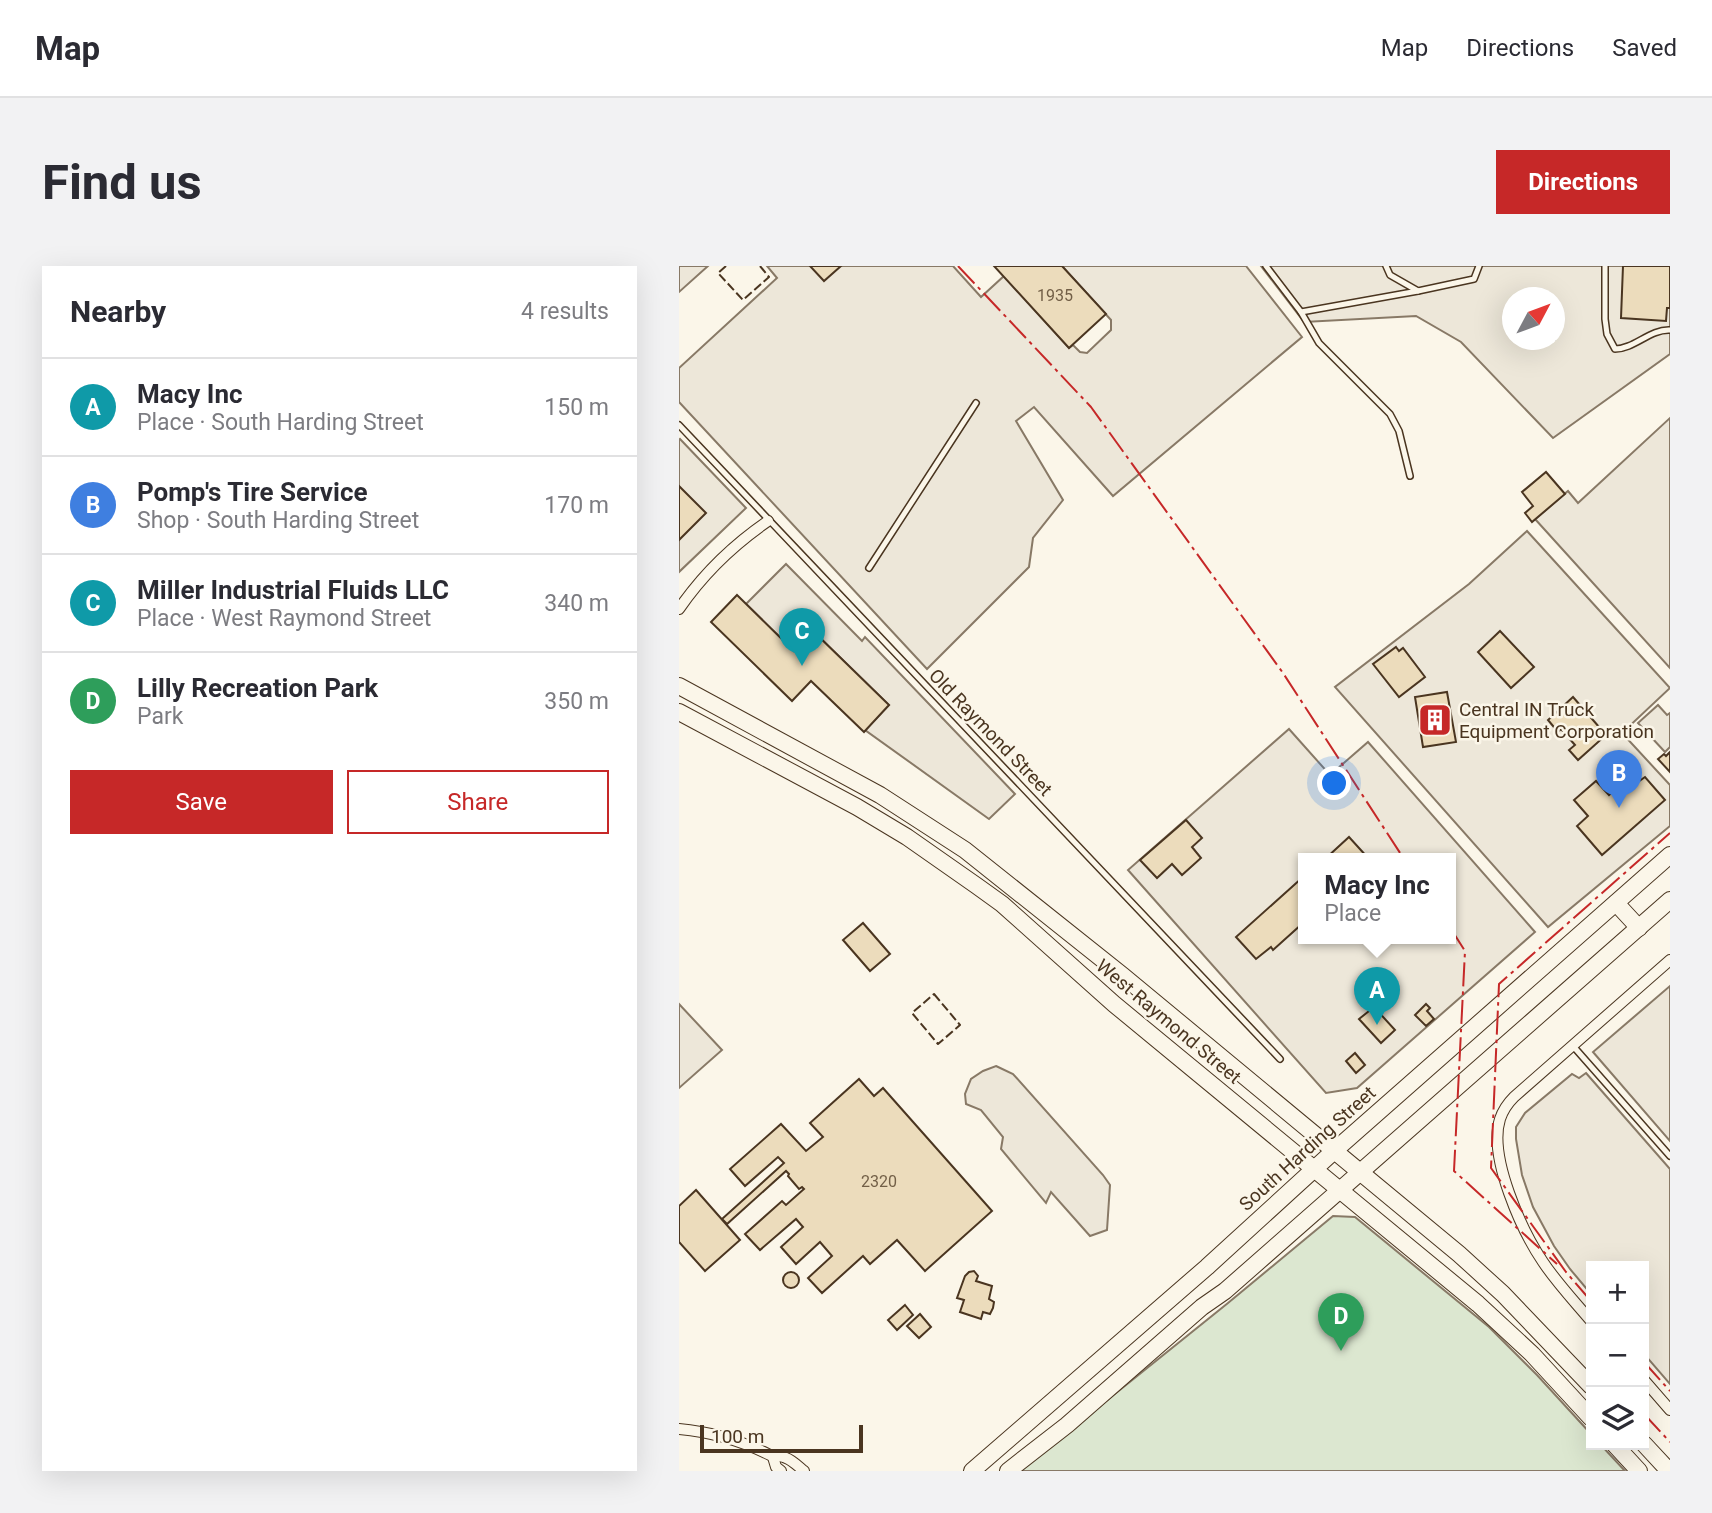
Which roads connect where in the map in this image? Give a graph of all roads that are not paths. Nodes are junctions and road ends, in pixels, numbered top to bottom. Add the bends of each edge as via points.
1 (1266, 266) edge
2 (1386, 266) edge
3 (1479, 266) edge
4 (1605, 266) edge
5 (1418, 291) junction
6 (1301, 312) junction
7 (1670, 330) edge
8 (976, 403) dead end
9 (679, 425) edge
10 (1409, 476) dead end
11 (768, 521) junction
12 (869, 568) dead end
13 (679, 609) edge
14 (679, 686) edge
15 (679, 712) edge
16 (1670, 855) edge
17 (1670, 900) edge
18 (1616, 903) junction
19 (1639, 928) junction
20 (1670, 960) edge
21 (1573, 1045) junction
22 (1280, 1059) dead end
23 (1334, 1151) junction
24 (1670, 1156) edge
25 (1314, 1168) junction
26 (1360, 1172) junction
27 (1340, 1190) junction
28 (1586, 1315) edge
29 (1138, 1326) junction
30 (1153, 1349) junction
31 (1586, 1381) edge
32 (1649, 1386) edge
33 (1670, 1410) edge
34 (1586, 1413) edge
35 (679, 1429) edge
36 (1649, 1449) edge
37 (1620, 1450) edge
38 (773, 1457) junction
39 (781, 1471) edge
40 (804, 1471) edge
41 (972, 1471) edge
42 (1008, 1471) edge
43 (1639, 1471) edge
44 (1669, 1471) edge

1 - 6 lane
2 - 5 lane via 1391,275
3 - 5 lane via 1474,279
4 - 7 lane via 1605,319 1615,349
5 - 6 lane
6 - 10 lane via 1319,343 1390,414 1399,430
8 - 12 lane
9 - 11 lane, Old Raymond Street
11 - 13 street via 728,552
11 - 22 lane, Old Raymond Street
14 - 23 main road, West Raymond Street via 880,795 965,850
15 - 25 main road, West Raymond Street via 865,812 977,886
16 - 18 main road, South Harding Street
17 - 19 main road
18 - 19 main road
18 - 23 main road, South Harding Street
19 - 26 main road
20 - 21 street
21 - 24 lane
21 - 28 street via 1509,1102 1497,1138 1506,1183 1524,1229 1552,1275
23 - 25 main road, South Harding Street
23 - 26 main road, West Raymond Street
25 - 27 main road, West Raymond Street
25 - 29 main road, South Harding Street
26 - 27 main road
26 - 31 main road, West Raymond Street via 1503,1294
27 - 30 main road
27 - 34 main road, West Raymond Street via 1505,1328
29 - 30 main road
29 - 41 main road, South Harding Street
30 - 42 main road
32 - 33 street
35 - 38 street via 733,1438
36 - 44 main road
37 - 43 main road
38 - 39 street
38 - 40 street via 786,1457

